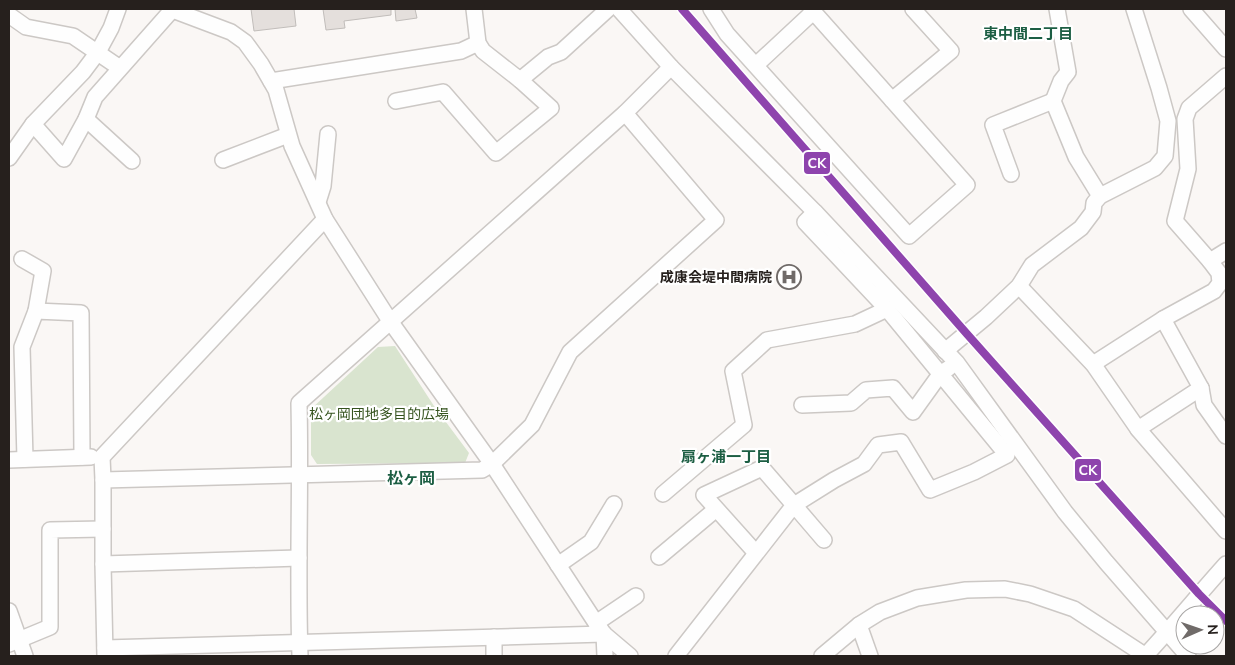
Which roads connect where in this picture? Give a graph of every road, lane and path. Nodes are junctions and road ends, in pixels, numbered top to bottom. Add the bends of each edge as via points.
1 (118, 9) edge
2 (171, 9) edge
3 (474, 9) edge
4 (608, 9) edge
5 (619, 9) edge
6 (711, 9) edge
7 (913, 9) edge
8 (1057, 9) edge
9 (1134, 9) edge
10 (1191, 9) edge
11 (812, 10) edge
12 (9, 15) edge
13 (478, 43) junction
14 (1226, 49) edge
15 (98, 52) junction
16 (756, 65) junction
17 (671, 67) junction
18 (120, 68) junction
19 (1226, 76) edge
20 (520, 80) junction
21 (270, 81) junction
22 (892, 100) junction
23 (396, 101) dead end
24 (1053, 101) junction
25 (625, 113) junction
26 (1184, 118) junction
27 (86, 119) junction
28 (1168, 121) junction
29 (33, 124) junction
30 (328, 134) dead end
31 (288, 135) junction
32 (9, 158) edge
33 (223, 160) dead end
34 (132, 161) dead end
35 (1011, 174) dead end
36 (1100, 196) junction
37 (318, 202) junction
38 (815, 212) junction
39 (325, 218) junction
40 (1226, 251) edge
41 (22, 259) dead end
42 (1210, 261) junction
43 (1019, 286) junction
44 (887, 309) junction
45 (36, 310) junction
46 (1163, 319) junction
47 (390, 321) junction
48 (15, 350) edge
49 (945, 351) junction
50 (956, 363) junction
51 (1093, 364) junction
52 (941, 373) junction
53 (1201, 388) junction
54 (802, 405) dead end
55 (1138, 429) junction
56 (1226, 436) edge
57 (82, 457) junction
58 (102, 457) junction
59 (25, 459) junction
60 (9, 460) edge
61 (492, 464) junction
62 (301, 474) junction
63 (104, 480) junction
64 (663, 494) dead end
65 (614, 504) dead end
66 (794, 505) junction
67 (715, 510) junction
68 (103, 529) junction
69 (1226, 530) edge
70 (824, 540) dead end
71 (756, 554) junction
72 (659, 557) dead end
73 (299, 558) junction
74 (103, 564) junction
75 (1226, 564) edge
76 (558, 566) junction
77 (636, 596) dead end
78 (9, 611) edge
79 (859, 625) junction
80 (600, 628) junction
81 (1167, 634) junction
82 (494, 637) junction
83 (14, 642) edge
84 (299, 649) edge
85 (105, 652) edge
86 (25, 656) edge
87 (494, 656) edge
88 (605, 656) edge
89 (630, 656) edge
90 (676, 656) edge
91 (822, 656) edge
92 (870, 656) edge
93 (1146, 656) edge
94 (1188, 656) edge

1 - 15 street
2 - 18 street
2 - 21 street via 238,37 261,64
3 - 13 street
4 - 20 street via 561,52 548,56
5 - 17 street
6 - 16 street via 727,34
7 - 22 street via 950,51
8 - 24 street via 1068,72
9 - 28 street
10 - 14 street
11 - 16 street
11 - 22 street
12 - 15 street via 26,27 73,36
13 - 20 street via 483,51
13 - 21 street via 461,51
15 - 18 street
15 - 29 street
16 - 22 street via 909,236 967,185
17 - 25 street
17 - 38 street
18 - 27 street via 95,97
19 - 26 street via 1189,108
20 - 23 street via 550,108 496,153 443,92
21 - 31 street via 276,90
24 - 35 street via 993,125
24 - 36 street via 1076,157
25 - 47 street
25 - 61 street via 716,220 570,352 532,425
26 - 28 street
26 - 42 street via 1188,169 1175,221
27 - 29 street via 64,159
27 - 34 street
28 - 36 street via 1165,156 1155,168
29 - 32 street
30 - 37 street via 323,186
31 - 33 street
31 - 37 street
36 - 43 street via 1081,228 1032,265
37 - 39 street
38 - 44 street via 805,222
38 - 49 street
39 - 47 street
39 - 58 street
40 - 42 street
41 - 45 street via 43,271
42 - 46 street via 1219,273 1220,283 1214,291
43 - 49 street
43 - 51 street
44 - 52 street
44 - 64 street via 855,324 767,340 733,371 744,425
45 - 48 street
45 - 57 street via 81,312
46 - 51 street
46 - 53 street
47 - 61 street
47 - 62 street via 299,403
48 - 59 street
49 - 50 street
50 - 52 street
50 - 81 street via 1065,512
51 - 55 street
52 - 54 street via 913,412 893,388 866,390 851,403
52 - 66 street via 1007,455 930,490 901,442 878,445 864,464
53 - 55 street
53 - 56 street via 1204,405
55 - 69 street
57 - 58 street
57 - 59 street
58 - 63 street
59 - 60 street
61 - 62 street via 482,470
61 - 76 street
62 - 63 street
62 - 73 street
63 - 68 street
65 - 76 street via 591,542
66 - 67 street via 762,468 704,495
66 - 70 street
66 - 71 street
67 - 71 street
67 - 72 street
68 - 74 street
68 - 83 street via 50,530 50,627
71 - 90 street
73 - 74 street
73 - 84 street
74 - 85 street
75 - 81 street
76 - 80 street
77 - 80 street
78 - 83 street
79 - 91 street
79 - 92 street
79 - 93 street via 880,612 917,598 966,590 1005,590 1030,594 1074,609
80 - 82 street
80 - 88 street
80 - 89 street
81 - 93 street
81 - 94 street
82 - 84 street
82 - 87 street
83 - 86 street
84 - 85 street

